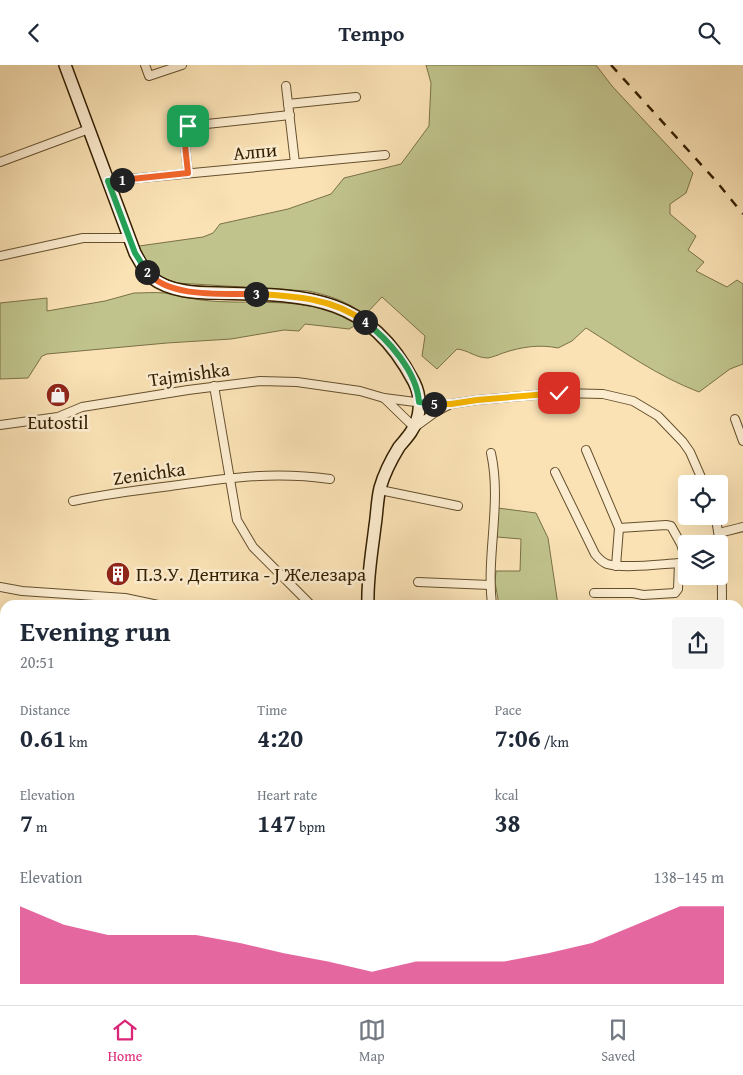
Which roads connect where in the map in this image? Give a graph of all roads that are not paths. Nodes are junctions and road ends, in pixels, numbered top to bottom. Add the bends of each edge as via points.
1 (65, 65) edge
2 (145, 65) edge
3 (182, 65) edge
4 (286, 86) dead end
5 (356, 97) dead end
6 (288, 104) junction
7 (290, 115) junction
8 (89, 129) junction
9 (386, 155) dead end
10 (0, 162) edge
11 (295, 163) junction
12 (188, 173) junction
13 (108, 181) junction
14 (130, 238) junction
15 (0, 256) edge
16 (214, 386) junction
17 (384, 397) junction
18 (419, 402) junction
19 (451, 404) junction
20 (735, 419) dead end
21 (0, 425) edge
22 (413, 428) junction
23 (743, 441) edge
24 (586, 450) dead end
25 (491, 453) dead end
26 (555, 471) dead end
27 (700, 475) edge
28 (230, 478) junction
29 (330, 479) dead end
30 (380, 490) junction
31 (73, 501) dead end
32 (458, 506) dead end
33 (717, 525) edge
34 (743, 527) edge
35 (619, 528) junction
36 (719, 533) joint
37 (678, 539) edge
38 (678, 562) edge
39 (616, 566) junction
40 (418, 582) dead end
41 (490, 585) junction
42 (679, 585) edge
43 (721, 585) edge
44 (0, 587) edge
45 (594, 593) dead end
46 (134, 600) edge
47 (306, 600) edge
48 (368, 600) edge
49 (492, 600) edge
50 (722, 600) edge

1 - 8 street
2 - 3 street via 149,76
4 - 6 street, Алпи
5 - 6 street
6 - 7 street, Алпи
7 - 11 street, Алпи
7 - 12 street, Алпи via 187,127 184,136
8 - 10 street
8 - 13 street
9 - 11 street, Алпи
11 - 12 street, Алпи
12 - 13 street, Алпи
13 - 14 street
14 - 15 street via 83,238
14 - 18 street via 147,272 165,285 207,293 309,298 345,310 376,330 393,347 419,392
16 - 17 street, Tajmishka via 260,381 298,382
16 - 21 street, Tajmishka via 82,407 58,417
16 - 28 street
17 - 18 street, Tajmishka
17 - 22 street
18 - 19 street, Tajmishka
18 - 22 street
19 - 22 street
19 - 27 street via 583,392 633,401 658,416 683,441
20 - 23 street
22 - 30 street via 387,470
24 - 35 street
25 - 41 street via 495,471 495,502
26 - 39 street via 595,554 602,562
28 - 29 street, Zenichka via 270,474
28 - 31 street, Zenichka
28 - 47 street via 237,520 243,533 252,547
30 - 32 street
30 - 48 street
33 - 36 street
34 - 36 street
35 - 37 street via 666,525 671,526
35 - 39 street
38 - 39 street
40 - 41 street
41 - 49 street
42 - 45 street via 675,593
43 - 50 street
44 - 46 street

